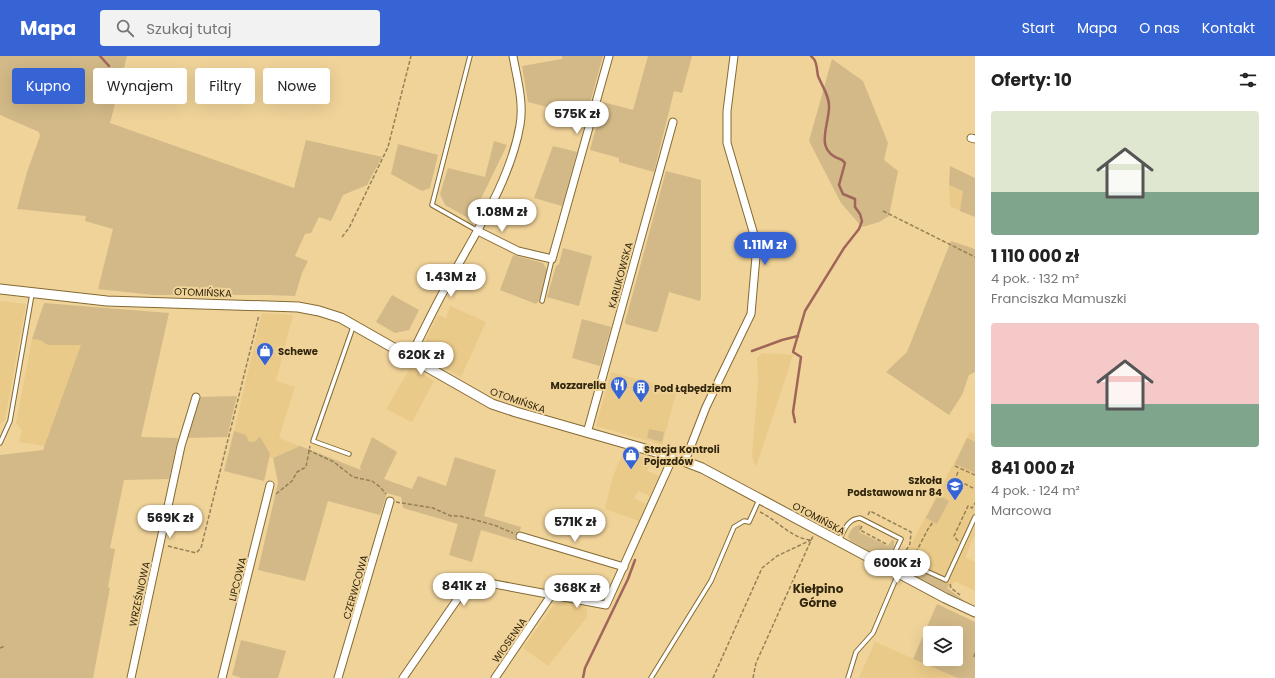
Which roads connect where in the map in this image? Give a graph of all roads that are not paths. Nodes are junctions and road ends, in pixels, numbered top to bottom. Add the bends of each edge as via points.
1 (470, 56) edge
2 (512, 56) edge
3 (609, 56) edge
4 (734, 56) edge
5 (672, 122) dead end
6 (478, 231) junction
7 (552, 259) junction
8 (0, 289) edge
9 (32, 293) junction
10 (542, 301) dead end
11 (354, 325) junction
12 (410, 357) junction
13 (196, 398) dead end
14 (587, 433) junction
15 (0, 443) edge
16 (349, 454) dead end
17 (673, 458) junction
18 (685, 461) junction
19 (270, 485) dead end
20 (760, 498) junction
21 (390, 501) road end
22 (975, 517) edge
23 (520, 536) road end
24 (839, 541) junction
25 (624, 568) junction
26 (898, 573) junction
27 (552, 594) junction
28 (975, 612) edge
29 (131, 678) edge
30 (222, 678) edge
31 (338, 678) edge
32 (403, 678) edge
33 (495, 678) edge
34 (651, 678) edge
35 (848, 678) edge

1 - 6 lane via 432,205
2 - 6 street via 521,100 520,124 511,159
3 - 7 street
4 - 18 street via 727,111 727,143 757,245 751,314 706,406
5 - 14 street, KARLIKOWSKA
6 - 7 street via 518,252
6 - 12 street via 446,286
7 - 10 lane
8 - 9 street, OTOMIŃSKA
9 - 11 street, OTOMIŃSKA via 107,301 298,307 341,318
9 - 15 lane via 10,420
11 - 12 street, OTOMIŃSKA
11 - 16 lane via 313,441
12 - 14 street, OTOMIŃSKA via 492,404
13 - 29 street, WRZEŚNIOWA via 180,446
14 - 17 street, OTOMIŃSKA
17 - 18 street, OTOMIŃSKA
17 - 25 street
18 - 20 street, OTOMIŃSKA
19 - 30 street, LIPCOWA
20 - 24 street, OTOMIŃSKA
20 - 34 lane via 749,522 744,521 734,528 711,581
21 - 31 street, CZERWCOWA
22 - 24 lane via 946,580 893,556 901,539 860,518 854,518 849,522
23 - 25 street
24 - 26 street, OTOMIŃSKA
25 - 27 street via 606,605
26 - 28 street, OTOMIŃSKA
26 - 35 lane via 873,633 856,652
27 - 32 street via 489,583 475,586 461,594
27 - 33 street, WIOSENNA

